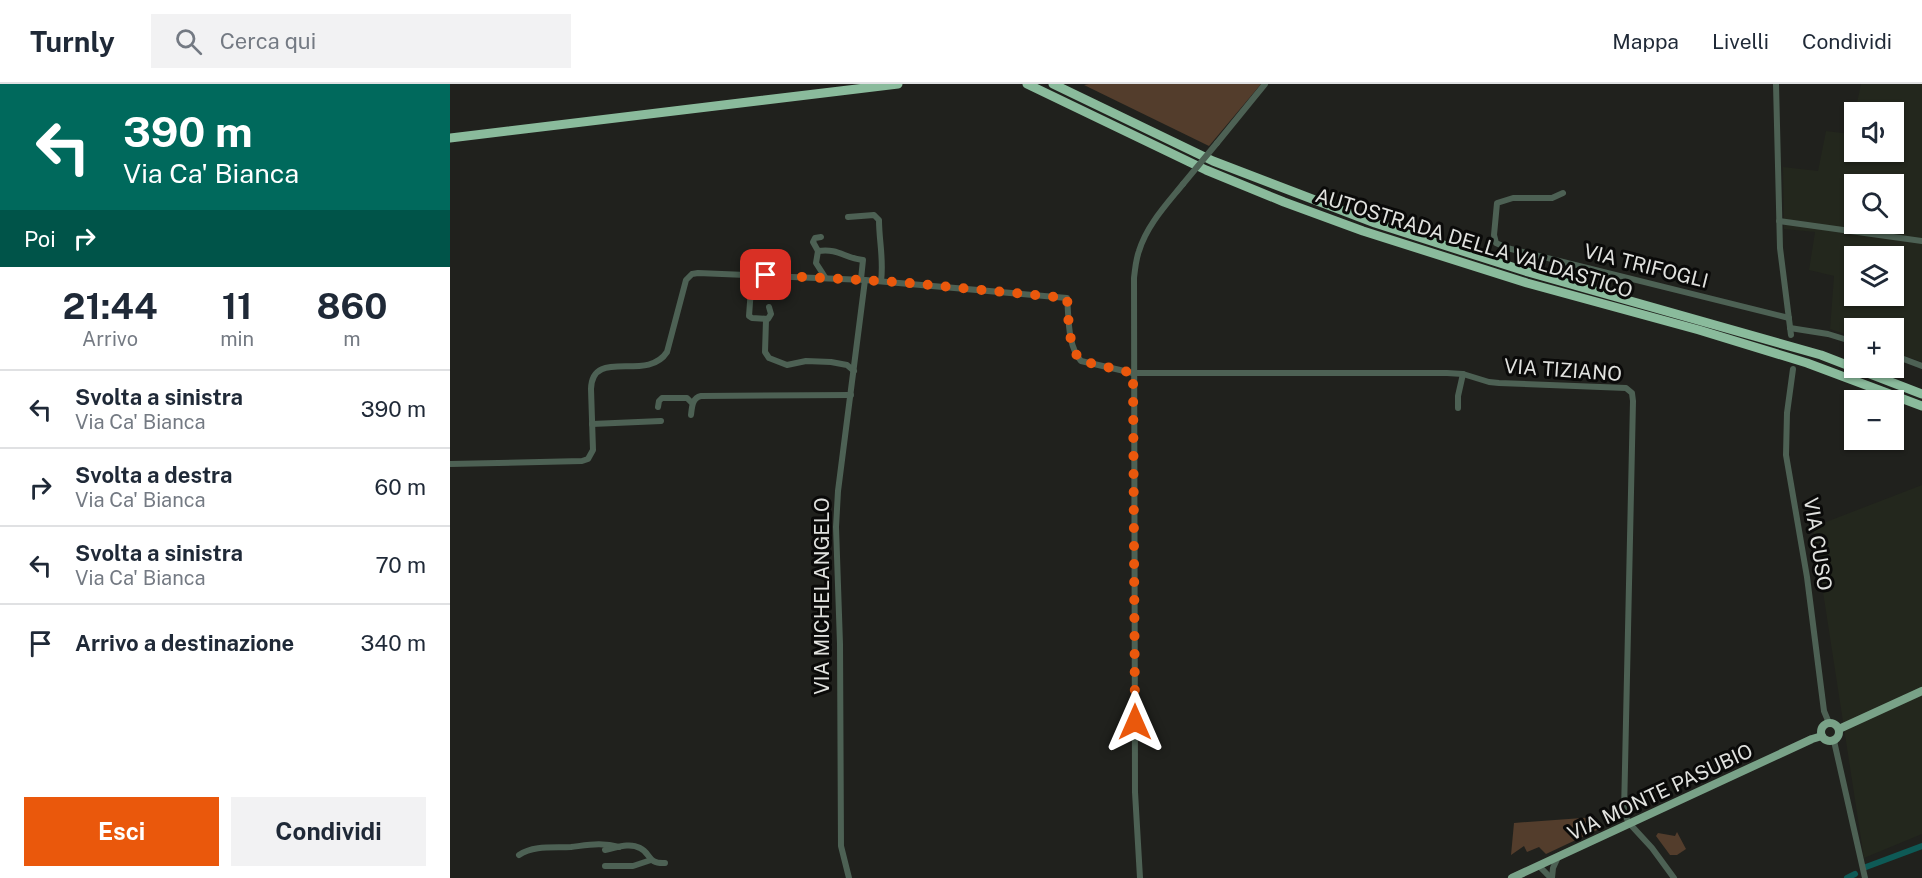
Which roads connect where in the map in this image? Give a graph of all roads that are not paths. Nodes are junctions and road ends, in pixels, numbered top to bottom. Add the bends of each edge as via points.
1 (898, 84) edge
2 (1027, 84) edge
3 (1053, 84) edge
4 (1265, 84) edge
5 (1776, 84) edge
6 (450, 138) edge
7 (1563, 194) dead end
8 (848, 217) dead end
9 (1779, 221) junction
10 (821, 237) dead end
11 (1922, 241) edge
12 (818, 251) junction
13 (752, 275) junction
14 (826, 278) junction
15 (863, 280) junction
16 (881, 281) junction
17 (769, 307) dead end
18 (1788, 318) junction
19 (766, 320) junction
20 (1844, 339) edge
21 (1904, 360) edge
22 (1922, 366) edge
23 (1792, 369) dead end
24 (854, 371) junction
25 (1133, 373) junction
26 (1463, 374) junction
27 (1922, 394) edge
28 (851, 395) junction
29 (692, 403) junction
30 (1922, 406) edge
31 (658, 407) dead end
32 (1458, 408) dead end
33 (691, 415) dead end
34 (661, 421) dead end
35 (592, 424) junction
36 (450, 464) edge
37 (1922, 691) edge
38 (1829, 723) junction
39 (1839, 729) junction
40 (1822, 736) junction
41 (1834, 741) junction
42 (1629, 823) junction
43 (619, 847) junction
44 (541, 848) junction
45 (605, 850) dead end
46 (549, 852) dead end
47 (519, 855) dead end
48 (1558, 857) junction
49 (651, 860) junction
50 (664, 863) dead end
51 (605, 866) dead end
52 (1539, 866) junction
53 (849, 878) edge
54 (1140, 878) edge
55 (1512, 878) edge
56 (1551, 878) edge
57 (1674, 878) edge
58 (1864, 878) edge

1 - 6 highway
2 - 30 highway, AUTOSTRADA DELLA VALDASTICO via 1206,170 1363,231 1527,283 1807,363
3 - 27 highway, AUTOSTRADA DELLA VALDASTICO via 1213,160 1375,223 1528,272 1821,355
4 - 25 street, bridge via 1154,220 1138,252
5 - 9 street
7 - 18 street, VIA TRIFOGLI via 1497,203 1494,241 1507,248
8 - 16 street via 877,216 883,256
9 - 11 street
9 - 18 street
10 - 12 street via 813,242
12 - 14 street via 816,263
12 - 15 street via 837,251 848,258 863,260
13 - 14 street
13 - 19 street via 749,316
13 - 35 street via 689,276 664,357 650,365 601,368 594,373
14 - 15 street
15 - 16 street
15 - 24 street, VIA MICHELANGELO
16 - 25 street, VIA TIZIANO via 1067,298 1073,346 1081,361
17 - 19 street via 771,314
18 - 20 street via 1790,332
19 - 24 street via 768,358 787,365 831,362 847,365
21 - 22 street
23 - 38 street, VIA CUSO via 1786,455 1824,711
24 - 28 street, VIA MICHELANGELO
25 - 26 street, VIA TIZIANO
25 - 54 street via 1135,792
26 - 32 street
26 - 42 street, VIA TIZIANO via 1489,382 1619,387 1632,393 1624,813
28 - 29 street via 704,395
28 - 53 street, VIA MICHELANGELO via 836,527 842,846
29 - 31 street via 687,398 662,398
29 - 33 street
34 - 35 street
35 - 36 street via 591,455 584,460
37 - 39 main road
38 - 39 main road
38 - 40 main road via 1822,727
39 - 41 main road
40 - 41 main road
40 - 42 main road, VIA MONTE PASUBIO
41 - 58 street
42 - 48 main road, VIA MONTE PASUBIO
42 - 57 street
43 - 44 street via 599,843
43 - 45 street
43 - 49 street via 638,847
44 - 46 street
44 - 47 street
48 - 52 main road, VIA MONTE PASUBIO
48 - 56 street
49 - 50 street
49 - 51 street via 639,865
52 - 55 main road, VIA MONTE PASUBIO
52 - 56 street

